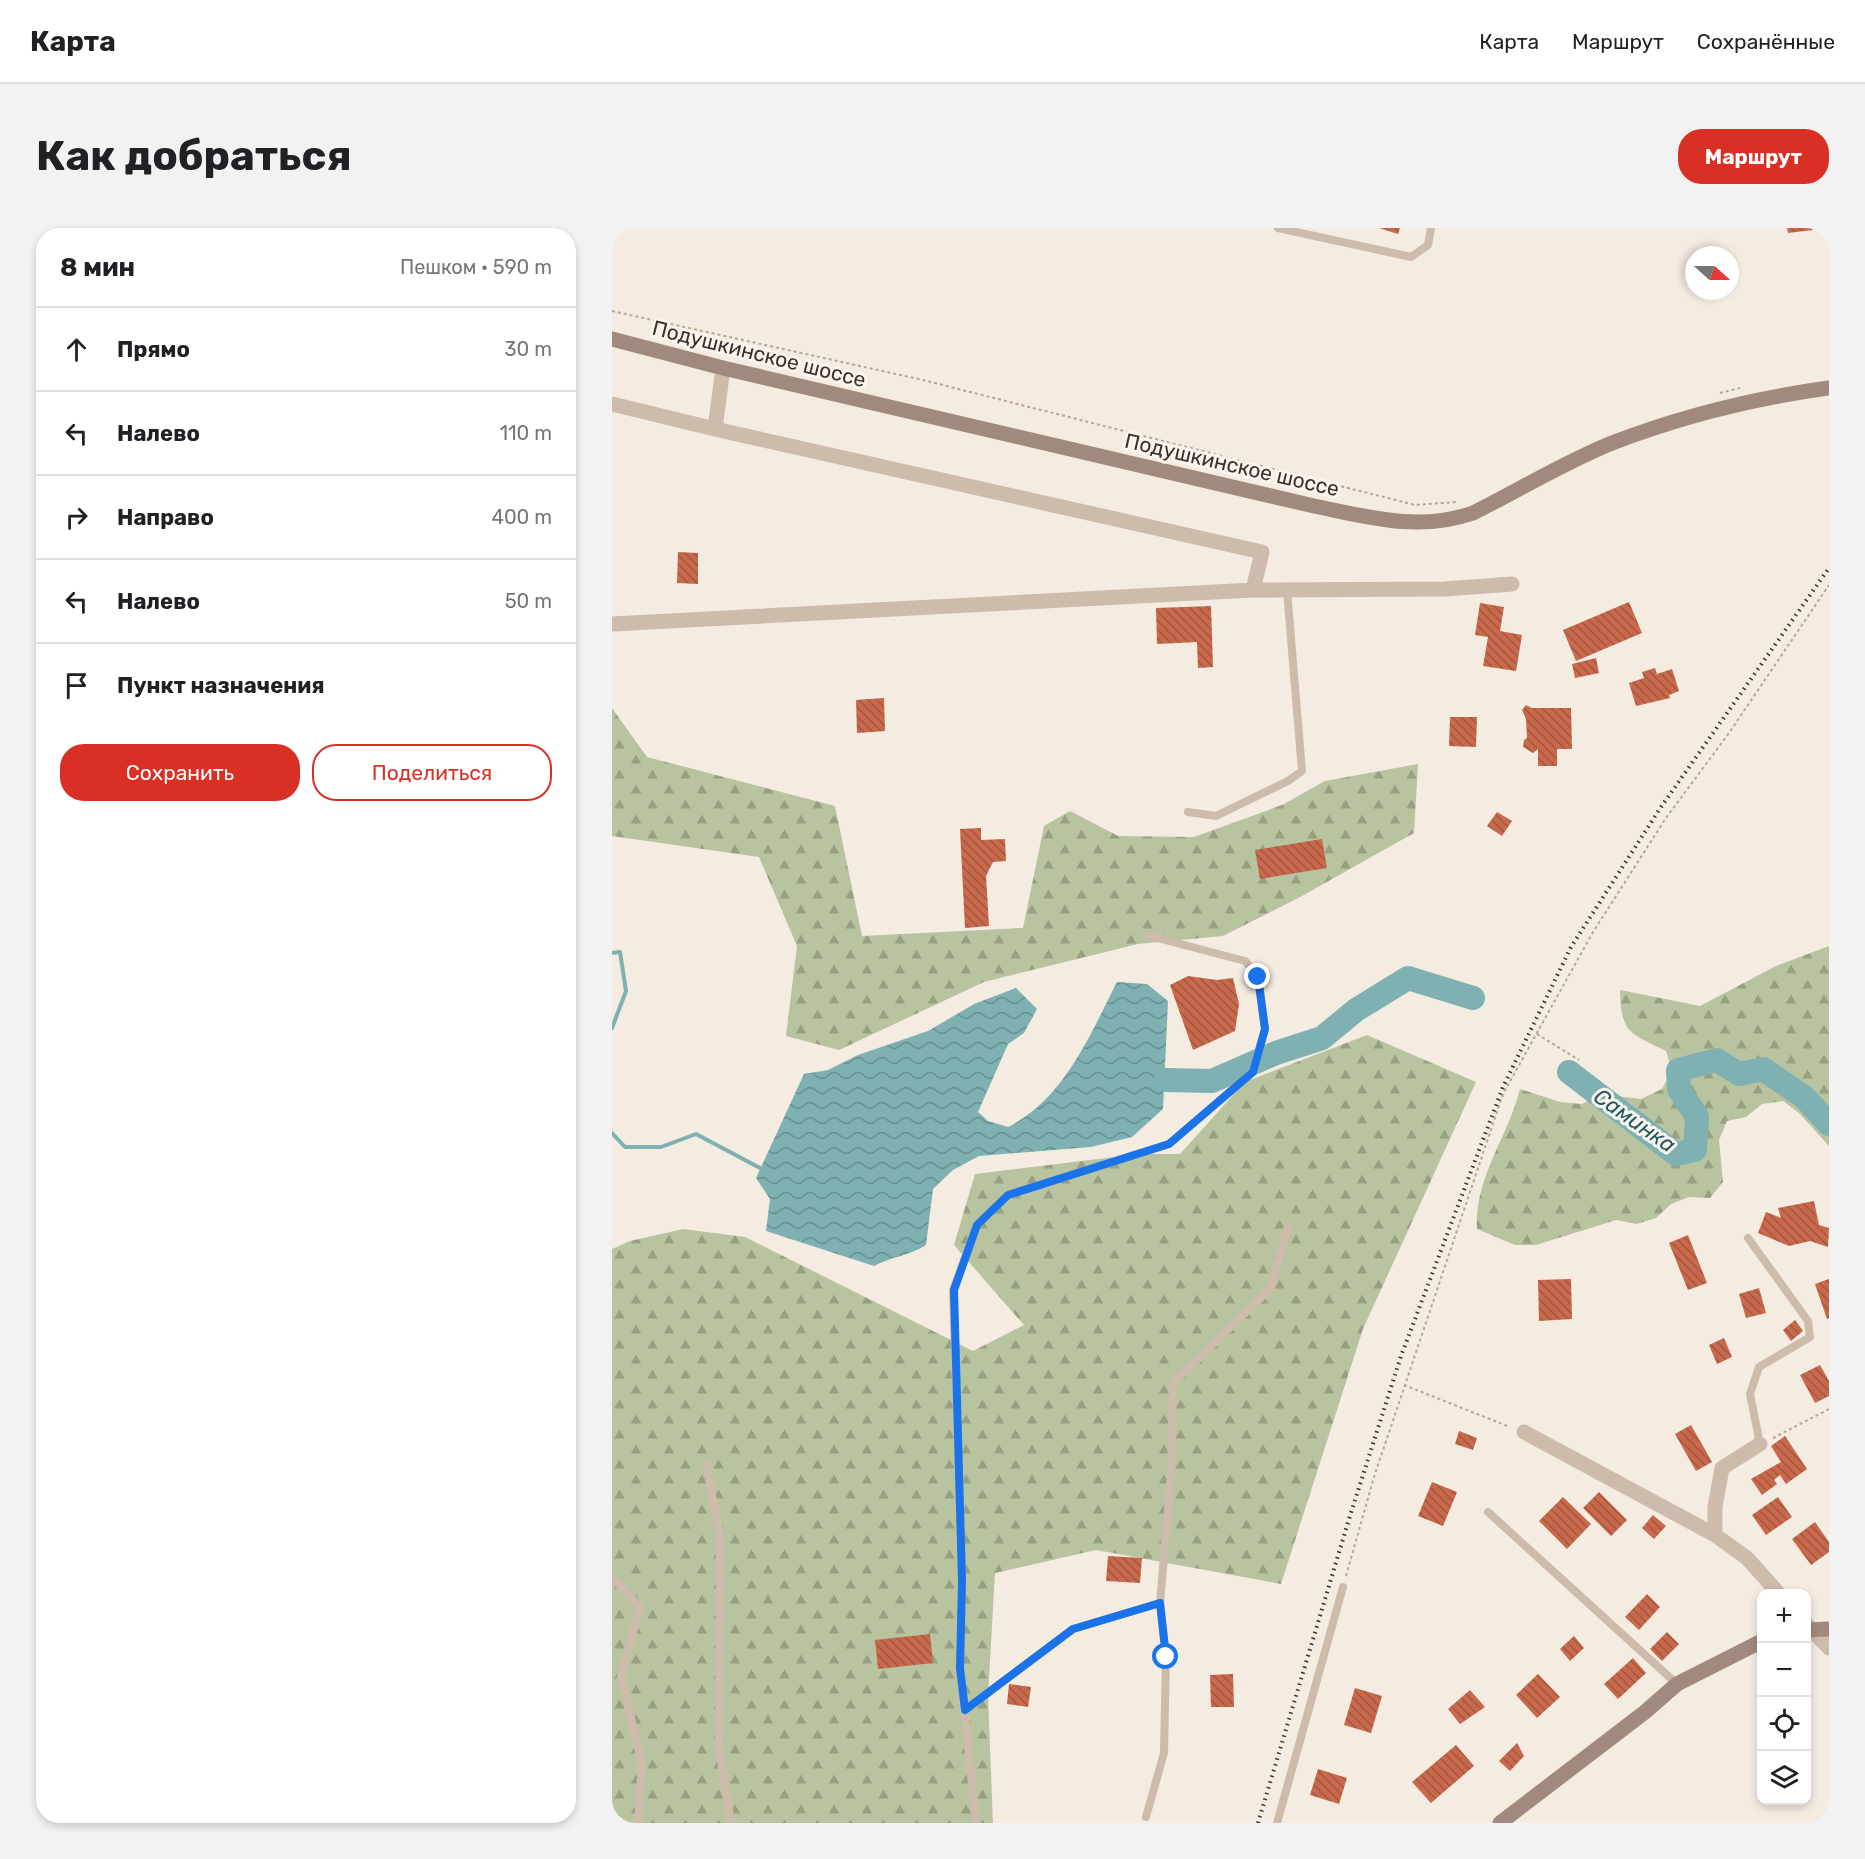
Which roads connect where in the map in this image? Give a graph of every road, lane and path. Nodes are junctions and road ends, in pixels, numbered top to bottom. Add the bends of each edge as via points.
1 (1278, 228) edge
2 (1431, 228) edge
3 (612, 311) edge
4 (612, 339) edge
5 (723, 368) junction
6 (1742, 388) dead end
7 (1829, 388) edge
8 (1719, 393) dead end
9 (612, 404) edge
10 (715, 429) junction
11 (1458, 502) dead end
12 (1512, 584) dead end
13 (1829, 585) edge
14 (1253, 590) junction
15 (1287, 590) junction
16 (612, 624) edge
17 (1188, 812) dead end
18 (1150, 936) dead end
19 (1537, 1034) junction
20 (1578, 1060) dead end
21 (1288, 1227) dead end
22 (1748, 1238) dead end
23 (1404, 1385) junction
24 (1829, 1408) edge
25 (1524, 1432) joint
26 (1760, 1444) junction
27 (706, 1464) dead end
28 (1488, 1512) dead end
29 (1715, 1535) junction
30 (612, 1576) edge
31 (1343, 1587) joint
32 (1775, 1589) edge
33 (1160, 1603) junction
34 (1811, 1628) edge
35 (1829, 1629) edge
36 (1811, 1631) edge
37 (1757, 1643) edge
38 (1829, 1647) edge
39 (1677, 1684) junction
40 (965, 1710) junction
41 (1146, 1817) dead end
42 (638, 1823) edge
43 (731, 1823) edge
44 (976, 1823) edge
45 (1277, 1823) edge
46 (1500, 1823) edge

1 - 2 lane via 1411,257 1428,245
3 - 11 path via 922,380 1415,505
4 - 5 main road, Подушкинское шоссе
5 - 7 main road, Подушкинское шоссе via 1314,506 1422,524 1473,513 1610,444 1672,422 1785,394
5 - 10 street
6 - 8 path
9 - 10 street
10 - 14 street via 1262,552
12 - 15 street via 1445,589
13 - 19 path via 1666,818 1593,932
14 - 15 street
14 - 16 street
15 - 17 lane via 1302,771 1216,816
18 - 40 lane via 1245,961 1258,977 1265,1029 1253,1072 1169,1144 1008,1195 977,1225 954,1290 962,1581 960,1668
19 - 20 path
19 - 23 path via 1503,1094
21 - 33 lane via 1271,1288 1173,1383 1171,1475
22 - 26 lane via 1808,1321 1810,1337 1759,1367 1750,1394
23 - 25 path
23 - 31 path
24 - 26 path
25 - 29 street
26 - 29 street via 1722,1468
27 - 43 lane via 720,1537 719,1749
28 - 39 lane
29 - 32 street via 1747,1558
30 - 42 lane via 640,1607 621,1676 642,1764
31 - 45 lane
33 - 40 lane via 1073,1629
33 - 41 lane via 1166,1657 1164,1753
34 - 35 main road
36 - 38 street
37 - 39 main road
39 - 46 main road
40 - 44 lane

